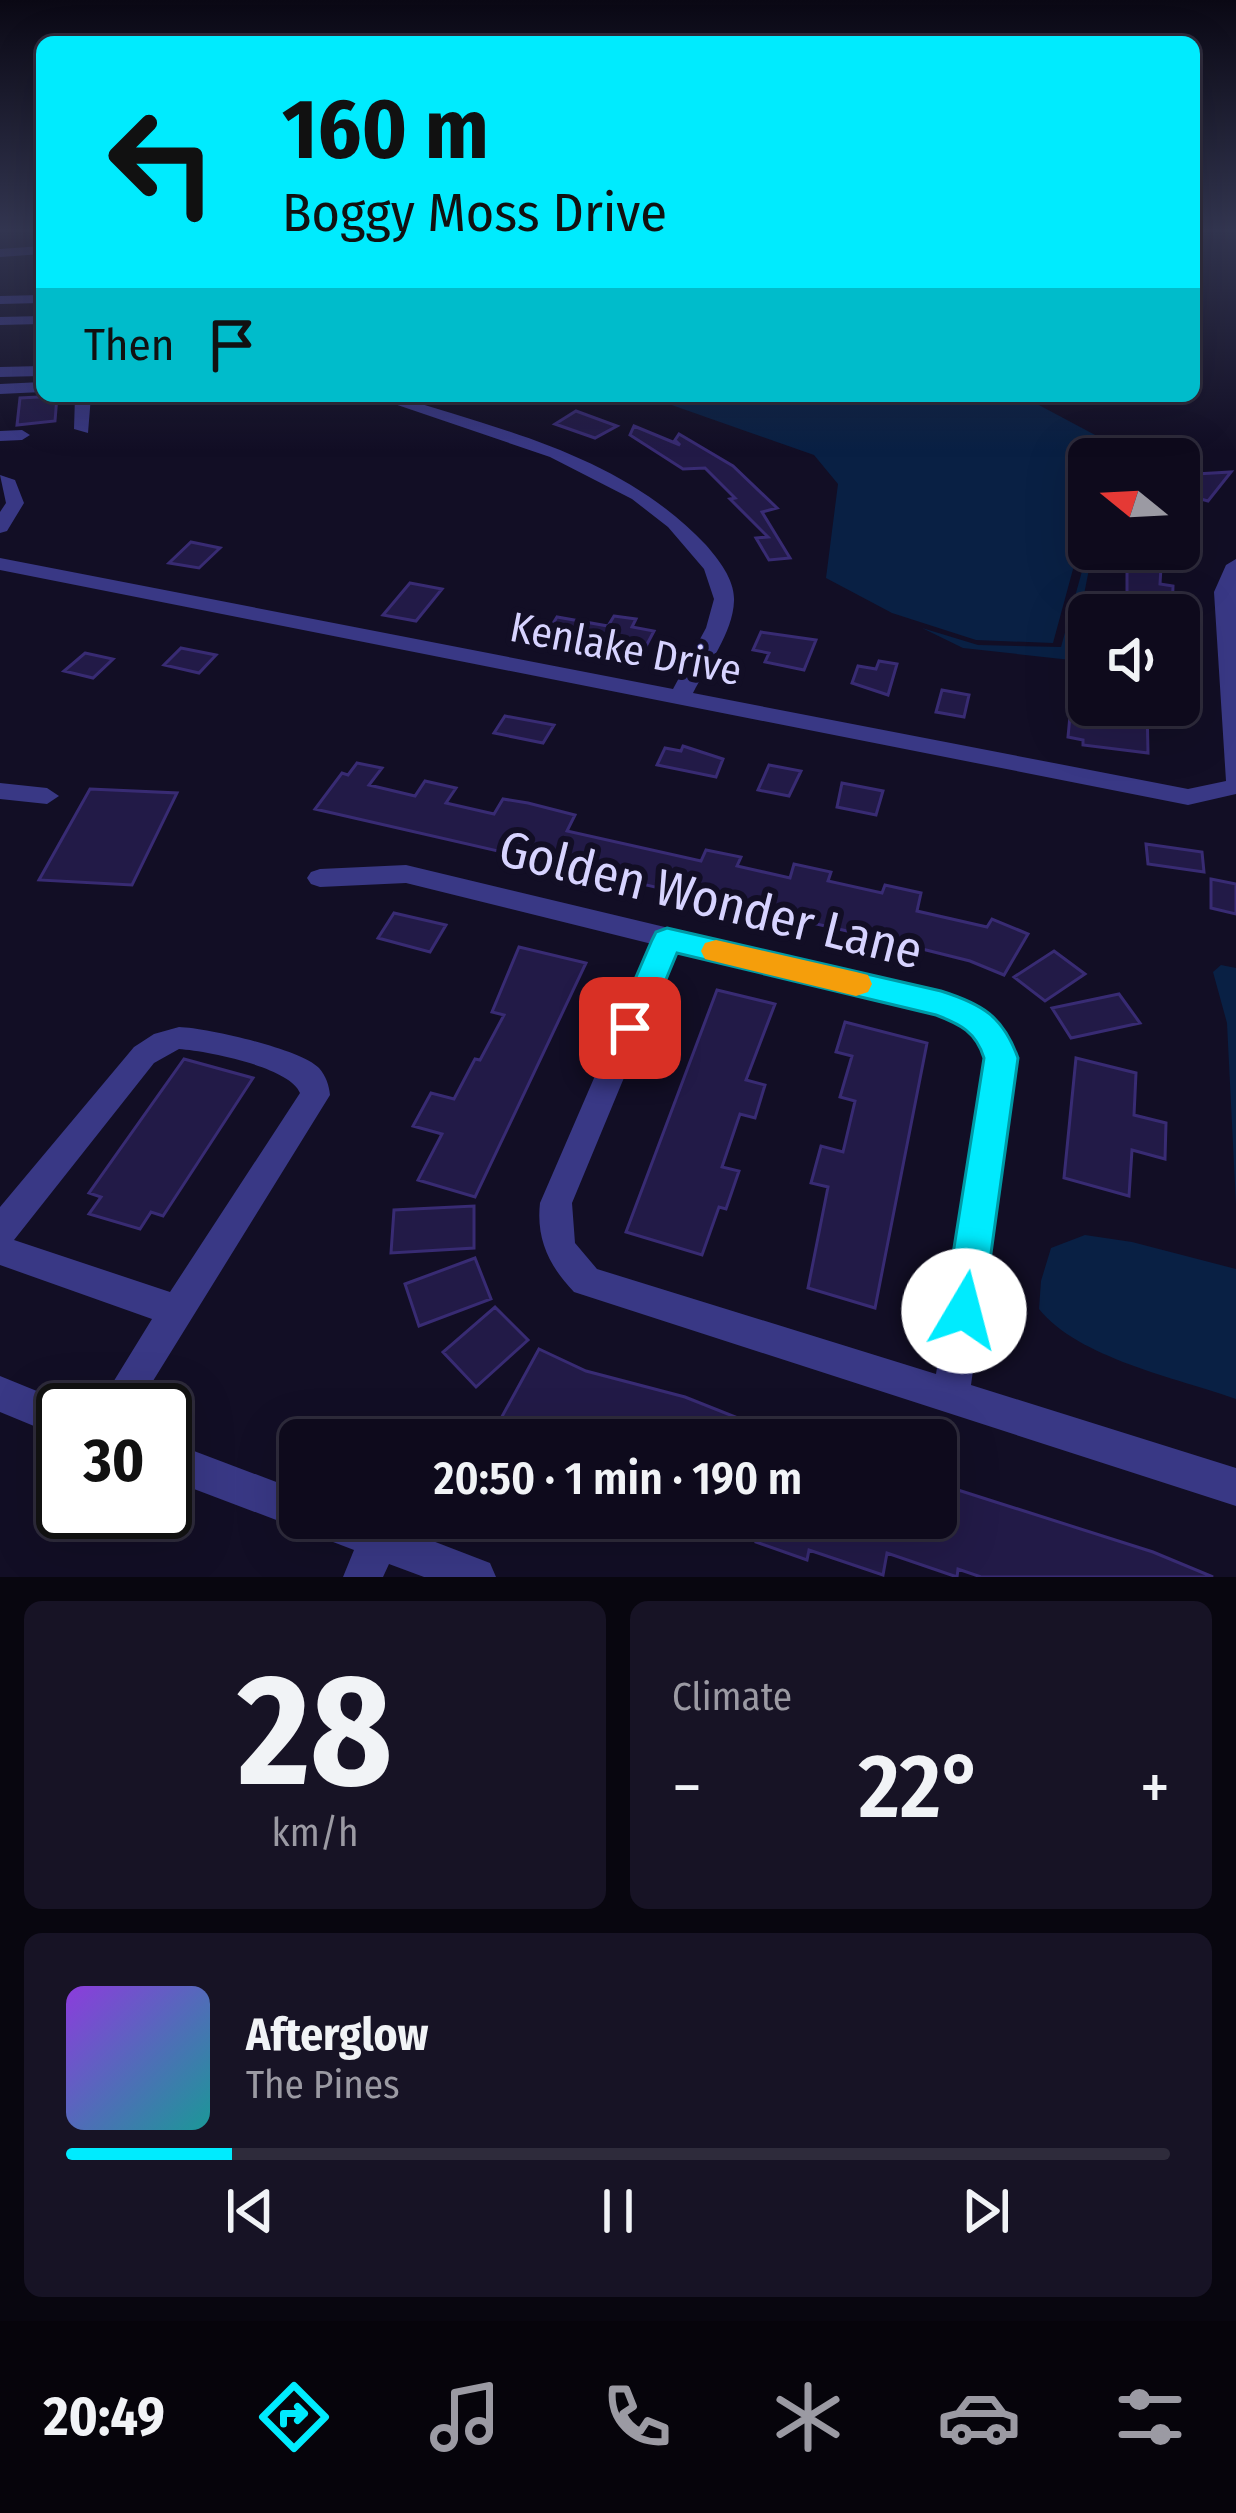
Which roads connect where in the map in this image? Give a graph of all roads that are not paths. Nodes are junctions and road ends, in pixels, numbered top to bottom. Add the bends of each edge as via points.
1 (36, 320) edge
2 (0, 322) edge
3 (36, 370) edge
4 (0, 371) edge
5 (36, 387) edge
6 (0, 389) edge
7 (83, 402) edge
8 (397, 402) edge
9 (82, 429) dead end
10 (22, 435) dead end
11 (0, 436) edge
12 (0, 481) edge
13 (0, 527) edge
14 (0, 564) edge
15 (1236, 565) edge
16 (679, 699) junction
17 (1236, 782) edge
18 (0, 791) edge
19 (47, 796) dead end
20 (320, 878) dead end
21 (667, 940) junction
22 (0, 1232) edge
23 (0, 1250) edge
24 (177, 1311) junction
25 (131, 1383) edge
26 (0, 1394) edge
27 (951, 1396) junction
28 (36, 1409) edge
29 (192, 1469) edge
30 (1236, 1487) edge
31 (279, 1502) edge
32 (379, 1540) joint
33 (363, 1577) edge
34 (476, 1577) edge

1 - 2 street
3 - 4 street
5 - 6 street
7 - 9 street
8 - 16 street via 591,467 631,488 695,544 722,579 724,608
10 - 11 street
12 - 13 street via 15,503
14 - 16 street, Kenlake Drive
15 - 17 street, Kenlake Drive via 1224,592
16 - 17 street, Kenlake Drive via 1188,797
18 - 19 street
20 - 21 street, Golden Wonder Lane via 406,874
21 - 27 street, Golden Wonder Lane via 941,1004 993,1033 1001,1058
21 - 27 street via 556,1203 562,1258 586,1281
22 - 24 street via 160,1043 184,1038 307,1073 315,1095
23 - 24 street
24 - 25 street
26 - 28 street
27 - 30 street
29 - 31 street
32 - 33 street
32 - 34 street

